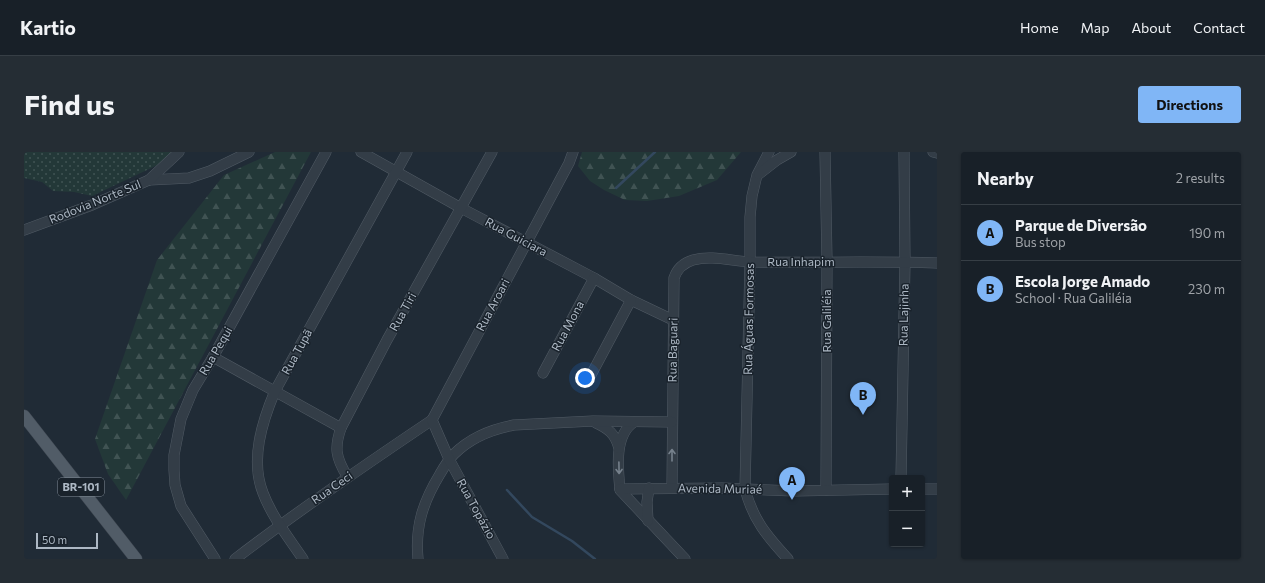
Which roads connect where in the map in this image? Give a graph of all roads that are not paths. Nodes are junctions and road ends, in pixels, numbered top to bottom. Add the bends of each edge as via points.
1 (179, 152) edge
2 (249, 152) edge
3 (326, 152) edge
4 (360, 152) edge
5 (406, 152) edge
6 (492, 152) edge
7 (573, 152) edge
8 (769, 152) edge
9 (791, 152) edge
10 (825, 152) edge
11 (904, 152) edge
12 (933, 152) edge
13 (937, 153) edge
14 (396, 172) junction
15 (757, 175) junction
16 (149, 180) junction
17 (461, 208) junction
18 (24, 230) edge
19 (526, 242) junction
20 (750, 262) junction
21 (827, 262) junction
22 (905, 262) junction
23 (937, 263) edge
24 (594, 278) junction
25 (674, 278) joint
26 (631, 300) junction
27 (673, 320) junction
28 (213, 357) junction
29 (543, 373) dead end
30 (591, 375) dead end
31 (275, 391) junction
32 (24, 416) edge
33 (432, 420) junction
34 (593, 421) junction
35 (634, 422) junction
36 (672, 422) junction
37 (341, 428) junction
38 (619, 448) junction
39 (449, 460) junction
40 (901, 475) edge
41 (347, 476) junction
42 (648, 488) junction
43 (672, 488) junction
44 (620, 489) junction
45 (745, 489) junction
46 (889, 489) edge
47 (925, 489) edge
48 (937, 489) edge
49 (826, 490) junction
50 (648, 521) junction
51 (280, 525) junction
52 (136, 559) edge
53 (215, 559) edge
54 (235, 559) edge
55 (303, 559) edge
56 (418, 559) edge
57 (503, 559) edge
58 (685, 559) edge
59 (788, 559) edge

1 - 16 street, Rodovia Norte Sul
2 - 16 street via 189,178
3 - 28 street, Rua Pequi
4 - 14 street, Rua Guiciara
5 - 14 street, Rua Tupã
6 - 17 street, Rua Tiri
7 - 19 street, Rua Aroari
8 - 15 street, Rua Águas Formosas
9 - 15 street
10 - 21 street, Rua Galiléia
11 - 22 street, Rua Lajinha
12 - 13 street
14 - 17 street, Rua Guiciara
14 - 31 street, Rua Tupã
15 - 20 street, Rua Águas Formosas via 750,217
16 - 18 street, Rodovia Norte Sul via 92,205
17 - 19 street, Rua Guiciara
17 - 37 street, Rua Tiri
19 - 24 street, Rua Guiciara
19 - 33 street, Rua Aroari
20 - 21 street, Rua Inhapim
20 - 25 street, Rua Inhapim via 693,260 680,267
20 - 45 street, Rua Águas Formosas
21 - 22 street, Rua Inhapim
21 - 49 street, Rua Galiléia
22 - 23 street, Rua Inhapim
22 - 40 street, Rua Lajinha
24 - 26 street, Rua Guiciara
24 - 29 street, Rua Mona
25 - 27 street, Rua Baguari
26 - 27 street, Rua Guiciara
26 - 30 street
27 - 36 street, Rua Baguari
28 - 31 street
28 - 53 street, Rua Pequi via 185,408 177,435 174,470 181,506
31 - 37 street
31 - 51 street, Rua Tupã via 263,427 258,467 262,492
32 - 52 main road, BR-101
33 - 39 street
33 - 41 street, Rua Ceci
34 - 35 street
34 - 38 street via 611,432
34 - 39 street via 514,424 502,427 470,442
35 - 36 street
35 - 38 street via 625,429
43 -> 36 street, Rua Baguari
37 - 41 street, Rua Tiri via 337,452 340,465
38 -> 44 street
39 - 56 street via 429,492 423,508 418,530
39 - 57 street, Rua Topázio
41 - 51 street, Rua Ceci
42 - 43 street, Avenida Muriaé
42 - 44 street, Avenida Muriaé
42 - 50 street
43 - 45 street, Avenida Muriaé
44 - 50 street
45 - 49 street, Avenida Muriaé
45 - 59 street, Rua Águas Formosas via 749,505 763,530
46 - 49 street, Avenida Muriaé
47 - 48 street
50 - 58 street
51 - 54 street, Rua Ceci
51 - 55 street, Rua Tupã

